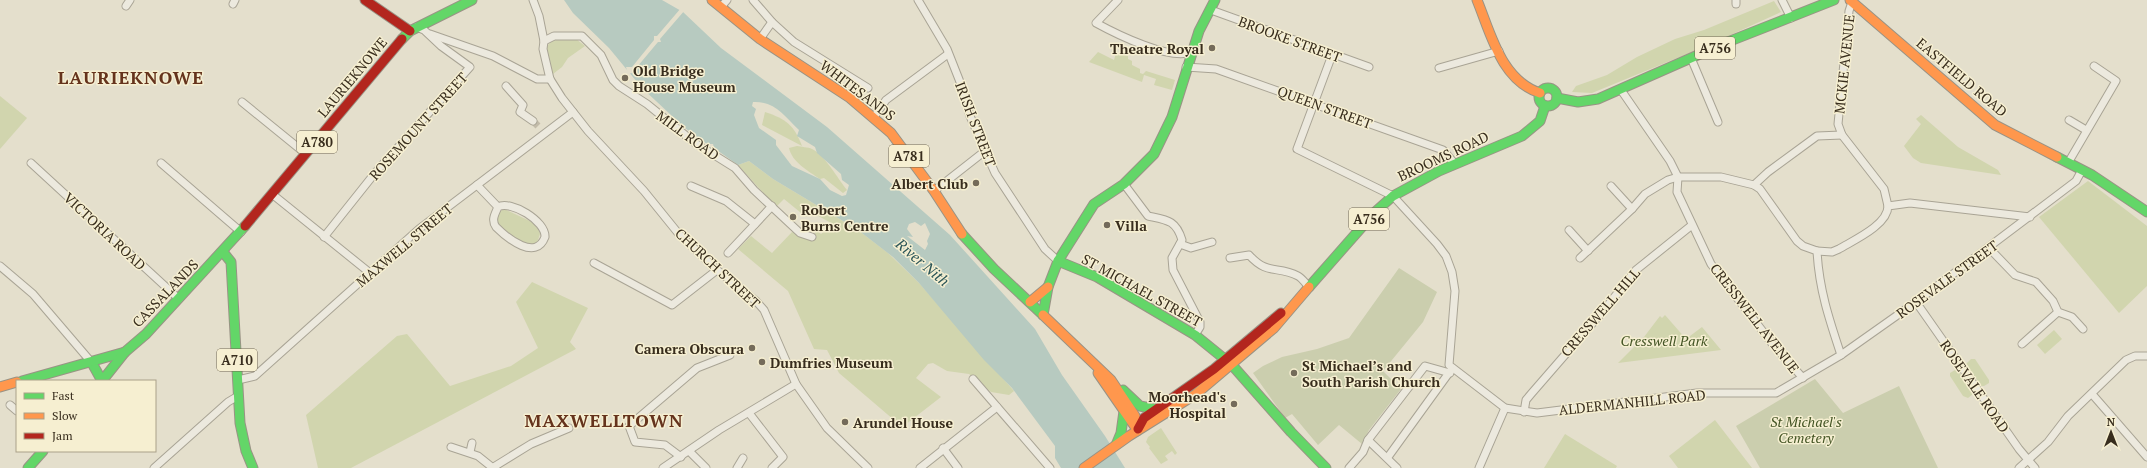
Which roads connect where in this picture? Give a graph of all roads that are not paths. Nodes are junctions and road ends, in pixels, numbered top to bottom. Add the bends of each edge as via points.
1 (365, 0) edge
2 (472, 0) edge
3 (533, 0) edge
4 (712, 0) edge
5 (753, 0) edge
6 (918, 0) edge
7 (1118, 0) edge
8 (1215, 0) edge
9 (1478, 0) edge
10 (1782, 0) edge
11 (1834, 0) edge
12 (1851, 1) edge
13 (724, 4) edge
14 (1211, 10) junction
15 (1791, 18) junction
16 (772, 22) junction
17 (413, 29) junction
18 (427, 33) junction
19 (760, 39) junction
20 (544, 42) junction
21 (1499, 51) junction
22 (1192, 52) junction
23 (948, 54) junction
24 (1332, 55) junction
25 (1691, 58) junction
26 (2094, 66) dead end
27 (1186, 67) junction
28 (1369, 67) dead end
29 (1439, 68) dead end
30 (550, 80) junction
31 (506, 86) dead end
32 (868, 88) dead end
33 (1621, 90) junction
34 (1540, 93) junction
35 (1557, 98) junction
36 (242, 102) dead end
37 (1314, 104) junction
38 (1545, 106) junction
39 (573, 112) junction
40 (874, 117) junction
41 (2068, 120) dead end
42 (532, 122) tunnel mouth
43 (1718, 122) dead end
44 (2086, 130) junction
45 (1842, 135) junction
46 (984, 151) junction
47 (306, 154) junction
48 (31, 163) dead end
49 (161, 163) dead end
50 (2068, 163) junction
51 (1455, 164) junction
52 (2082, 170) junction
53 (1678, 177) junction
54 (1124, 184) junction
55 (476, 185) junction
56 (1754, 185) junction
57 (690, 186) dead end
58 (1611, 186) dead end
59 (934, 190) junction
60 (272, 194) junction
61 (1393, 196) junction
62 (772, 206) junction
63 (1888, 206) junction
64 (498, 207) junction
65 (1632, 209) junction
66 (2147, 212) edge
67 (2030, 217) junction
68 (755, 224) junction
69 (1692, 226) junction
70 (1569, 230) dead end
71 (241, 232) junction
72 (324, 237) junction
73 (812, 237) dead end
74 (1212, 242) dead end
75 (1180, 244) junction
76 (1989, 248) junction
77 (1588, 251) junction
78 (1817, 251) junction
79 (223, 252) junction
80 (728, 252) dead end
81 (1230, 258) dead end
82 (1580, 258) dead end
83 (1058, 261) junction
84 (594, 264) dead end
85 (0, 266) edge
86 (717, 270) junction
87 (370, 273) junction
88 (1309, 287) junction
89 (1048, 288) junction
90 (179, 299) junction
91 (1030, 302) junction
92 (1916, 302) junction
93 (1289, 308) junction
94 (2058, 312) junction
95 (1043, 315) junction
96 (2083, 329) dead end
97 (1195, 335) junction
98 (2022, 344) dead end
99 (125, 352) junction
100 (730, 355) dead end
101 (1841, 355) junction
102 (107, 356) junction
103 (2147, 356) edge
104 (1225, 359) junction
105 (1091, 362) junction
106 (92, 363) junction
107 (1232, 366) junction
108 (1451, 371) junction
109 (1803, 378) junction
110 (972, 379) dead end
111 (26, 380) edge
112 (102, 380) edge
113 (102, 380) edge
114 (103, 380) edge
115 (238, 380) junction
116 (1111, 380) junction
117 (16, 382) edge
118 (796, 384) junction
119 (0, 387) edge
120 (2092, 394) junction
121 (238, 396) junction
122 (10, 405) dead end
123 (997, 407) junction
124 (1505, 408) junction
125 (1155, 409) junction
126 (16, 410) edge
127 (1124, 411) junction
128 (1524, 412) junction
129 (749, 413) junction
130 (569, 428) dead end
131 (1137, 431) junction
132 (1368, 440) junction
133 (472, 443) dead end
134 (1115, 446) junction
135 (451, 447) dead end
136 (943, 448) junction
137 (689, 451) junction
138 (42, 452) edge
139 (470, 452) junction
140 (681, 456) junction
141 (1388, 457) junction
142 (2147, 457) edge
143 (743, 458) dead end
144 (2028, 460) junction
145 (28, 468) edge
146 (154, 468) edge
147 (253, 468) edge
148 (492, 468) edge
149 (662, 468) edge
150 (706, 468) edge
151 (737, 468) edge
152 (772, 468) edge
153 (868, 468) edge
154 (920, 468) edge
155 (958, 468) edge
156 (1050, 468) edge
157 (1084, 468) edge
158 (1326, 468) edge
159 (1349, 468) edge
160 (1397, 468) edge
161 (1479, 468) edge
162 (2019, 468) edge
163 (2036, 468) edge

1 - 17 main road
2 - 17 main road, A780
3 - 20 street via 540,16
4 - 13 main road, WHITESANDS / A781
5 - 16 street
6 - 23 street, IRISH STREET via 943,40
7 - 22 street via 1096,23 1113,33 1178,55
8 - 14 main road
9 - 21 main road
10 - 15 street
11 - 15 main road, A756
12 - 45 street, MCKIE AVENUE via 1838,124
12 - 50 main road, EASTFIELD ROAD via 1984,117
13 - 19 main road, WHITESANDS / A781
14 - 22 main road via 1199,31
14 - 24 street, BROOKE STREET
15 - 25 main road, A756
16 - 19 street
16 - 32 street via 794,42
17 - 18 street, ROSEMOUNT STREET
17 - 47 main road, LAURIEKNOWE / A780
18 - 30 street via 493,56 537,79
18 - 72 street, ROSEMOUNT STREET via 470,67 375,173
19 - 40 main road, WHITESANDS / A781 via 850,98
20 - 30 street via 543,49
20 - 62 street, MILL ROAD via 554,36 582,36 601,55 613,80 619,86 647,104 695,144 735,168
21 - 29 street
21 - 34 main road via 1510,75 1525,88
22 - 27 main road
23 - 40 street via 886,100
23 - 46 street, IRISH STREET
24 - 28 street, BROOKE STREET
24 - 37 street
25 - 33 main road, A756
25 - 43 street
26 - 44 street via 2116,81
27 - 37 street, QUEEN STREET via 1216,68
27 - 54 main road via 1172,117 1154,154
30 - 39 street, CHURCH STREET
31 - 42 street via 523,105 520,112
33 - 35 main road, A756 via 1592,101 1570,102
33 - 53 street, CRESSWELL AVENUE via 1670,161
34 - 35 main road, A756 via 1550,88 1556,93
34 - 38 main road via 1539,101
35 - 38 main road via 1553,105
36 - 47 street
37 - 51 street, QUEEN STREET via 1443,150
37 - 61 street via 1297,149
38 - 51 main road, BROOMS ROAD / A756 via 1540,121 1522,136
39 - 55 street, MAXWELL STREET via 542,131
39 - 86 street, CHURCH STREET via 678,232
40 - 59 main road, WHITESANDS / A781 via 901,145
41 - 44 street
44 - 50 street
45 - 56 street via 1817,136
45 - 63 street, MCKIE AVENUE via 1884,189
46 - 59 street
46 - 83 street, IRISH STREET via 1015,204 1025,215 1045,248
47 - 60 main road, LAURIEKNOWE / A780
48 - 90 street, VICTORIA ROAD
49 - 71 street
50 - 52 main road, EASTFIELD ROAD
51 - 61 main road, BROOMS ROAD / A756
52 - 66 main road, EASTFIELD ROAD
52 - 67 street, ROSEVALE STREET via 2076,181
53 - 56 street via 1720,177
53 - 65 street via 1660,183 1645,194
53 - 69 street, CRESSWELL AVENUE via 1676,192
54 - 75 street via 1148,216 1176,225 1182,240
54 - 83 main road via 1094,204
55 - 64 street
55 - 87 street, MAXWELL STREET via 419,229
56 - 78 street via 1760,189 1797,241
57 - 68 street via 726,201
58 - 65 street
59 - 91 main road, WHITESANDS / A781 via 962,234 994,269
60 - 71 main road, LAURIEKNOWE / A780
60 - 72 street
61 - 88 main road, BROOMS ROAD / A756 via 1375,212
61 - 108 street via 1437,244 1446,256 1452,272 1455,290 1449,360
62 - 68 street
62 - 73 street, MILL ROAD via 800,233
63 - 67 street via 1910,203
63 - 78 street via 1886,218 1876,226 1832,252
64 - 64 street via 493,222 496,227 527,249 540,245 545,237 541,225 512,206
65 - 77 street
67 - 76 street, ROSEVALE STREET
68 - 80 street
69 - 109 street, CRESSWELL AVENUE via 1716,270 1774,346
69 - 128 street, CRESSWELL HILL via 1636,270 1526,400
70 - 77 street
71 - 79 main road, LAURIEKNOWE / A780
72 - 87 street
74 - 75 street via 1191,248
75 - 97 street via 1172,258 1173,270 1200,322
76 - 92 street, ROSEVALE STREET
76 - 94 street via 2015,275 2036,282 2053,301
77 - 82 street
78 - 101 street via 1819,280 1825,307
79 - 90 main road, CASSALANDS / A780
79 - 115 main road, A710 via 231,262
81 - 88 street via 1249,255 1259,265 1268,269 1298,276
83 - 89 main road
83 - 97 main road, ST MICHAEL STREET via 1097,277
84 - 86 street via 672,305
85 - 106 street via 33,294
86 - 118 street, CHURCH STREET via 764,310
87 - 115 street, MAXWELL STREET via 255,376
88 - 93 main road, BROOMS ROAD / A756
89 - 91 main road
89 - 95 main road
90 - 99 main road, CASSALANDS / A780
91 - 95 main road, WHITESANDS / A781
92 - 101 street, ROSEVALE STREET
92 - 144 street, ROSEVALE ROAD
93 - 104 main road, BROOMS ROAD / A756
93 - 107 main road, BROOMS ROAD / A756 via 1274,328
94 - 96 street via 2072,317
94 - 98 street
95 - 105 main road, WHITESANDS
97 - 104 main road, ST MICHAEL STREET
99 - 102 main road
99 - 114 main road, CASSALANDS
100 - 140 street via 697,368 629,426 635,442 665,445
101 - 109 street, ROSEVALE STREET
102 - 106 main road
102 - 113 main road via 109,366
103 - 120 street via 2135,356 2126,360
104 - 107 main road, ST MICHAEL STREET
104 - 125 main road, A756 via 1191,386
105 - 116 main road
105 - 127 main road
106 - 111 main road
106 - 112 main road
107 - 131 main road, A756 via 1196,394
107 - 158 main road, ST MICHAEL STREET
108 - 124 street
108 - 132 street via 1425,366
108 - 141 street
109 - 128 street, ALDERMANHILL ROAD via 1788,388 1772,394 1697,393 1537,413
110 - 123 street
115 - 121 main road, A710
116 - 125 main road via 1140,406
116 - 131 main road via 1135,416
117 - 119 main road
118 - 129 street
118 - 153 street, CHURCH STREET via 827,428
120 - 142 street
120 - 144 street
121 - 146 street
121 - 147 main road, A710 via 240,423 246,451
122 - 126 street
123 - 136 street
123 - 156 street
124 - 128 street, ALDERMANHILL ROAD
124 - 161 street
125 - 131 main road, A756 via 1144,418
127 - 131 main road
127 - 134 main road via 1121,432
129 - 137 street
129 - 152 street via 783,457
130 - 148 street via 531,444
131 - 134 main road, A756
132 - 141 street
132 - 159 street via 1363,452
133 - 139 street
134 - 157 main road, A756
135 - 139 street
136 - 154 street
136 - 155 street
137 - 140 street
137 - 150 street
138 - 145 main road
139 - 148 street
140 - 149 street
141 - 160 street
143 - 151 street
144 - 162 street
144 - 163 street, ROSEVALE ROAD

